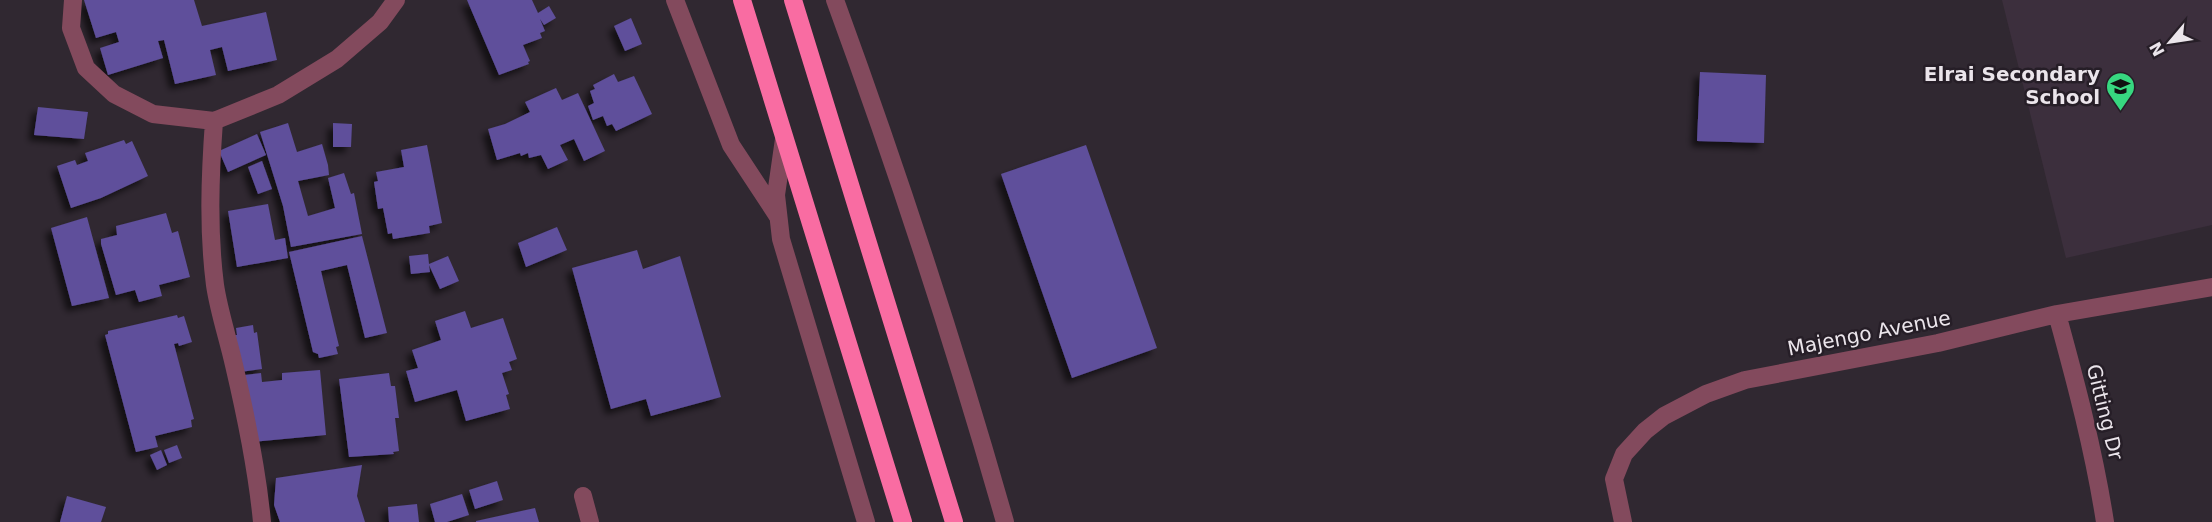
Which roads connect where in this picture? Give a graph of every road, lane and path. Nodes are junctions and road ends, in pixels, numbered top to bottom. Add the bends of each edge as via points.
1 (73, 0) edge
2 (396, 0) edge
3 (675, 0) edge
4 (742, 0) edge
5 (793, 0) edge
6 (835, 0) edge
7 (214, 121) junction
8 (783, 139) junction
9 (778, 216) junction
10 (2212, 286) edge
11 (2057, 314) junction
12 (583, 496) dead end
13 (262, 522) edge
14 (590, 522) edge
15 (866, 522) edge
16 (903, 522) edge
17 (954, 522) edge
18 (1005, 522) edge
19 (1623, 522) edge
20 (2105, 522) edge

1 - 7 street via 71,28 86,68 114,94 153,114
2 - 7 street via 380,22 337,59 278,95
3 - 9 street via 731,145
4 - 8 highway
5 - 17 highway
6 - 18 street via 892,156
7 - 13 street via 210,236 216,287 243,405
8 - 9 street via 776,195
8 - 16 highway
9 - 15 street via 781,239
10 - 11 street, Majengo Avenue
11 - 19 street, Majengo Avenue via 1938,343 1745,380 1682,405 1645,431 1624,454 1614,476
11 - 20 street, Gitting Dr via 2081,400
12 - 14 street

